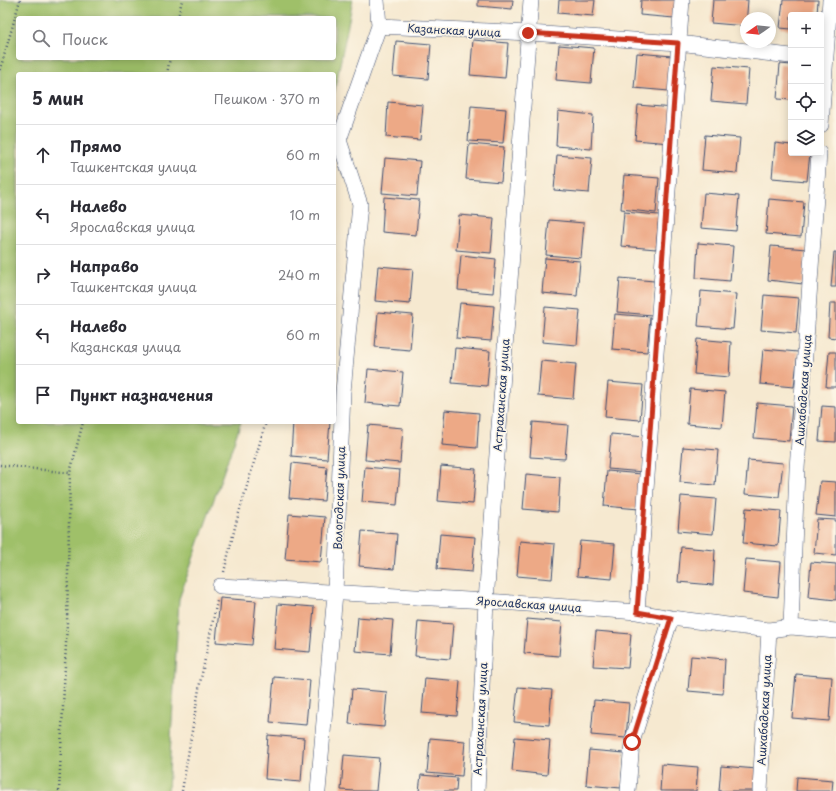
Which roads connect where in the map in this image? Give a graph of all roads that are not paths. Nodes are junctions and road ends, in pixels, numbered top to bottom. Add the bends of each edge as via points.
1 (378, 0) edge
2 (531, 0) edge
3 (682, 0) edge
4 (830, 0) edge
5 (379, 26) junction
6 (528, 33) junction
7 (678, 43) junction
8 (788, 56) edge
9 (828, 60) edge
10 (822, 120) edge
11 (819, 156) edge
12 (220, 586) road end
13 (336, 593) junction
14 (486, 601) junction
15 (637, 612) junction
16 (671, 618) junction
17 (792, 627) junction
18 (769, 630) junction
19 (836, 631) edge
20 (318, 791) edge
21 (477, 791) edge
22 (628, 791) edge
23 (760, 791) edge

1 - 5 street, Вологодская улица
2 - 6 street, Астраханская улица
3 - 7 street
4 - 9 street
5 - 6 street, Казанская улица
5 - 13 street, Вологодская улица via 339,140 360,204 343,392
6 - 7 street, Казанская улица
6 - 14 street, Астраханская улица
7 - 8 street, Казанская улица
7 - 15 street
9 - 10 street
11 - 17 street, Ашхабадская улица via 797,469
12 - 13 street, Ярославская улица
13 - 14 street, Ярославская улица
13 - 20 street, Вологодская улица
14 - 15 street, Ярославская улица
14 - 21 street, Астраханская улица
15 - 16 street, Ярославская улица
16 - 18 street, Ярославская улица
16 - 22 street via 632,742
17 - 18 street, Ярославская улица
17 - 19 street, Ярославская улица
18 - 23 street, Ашхабадская улица

